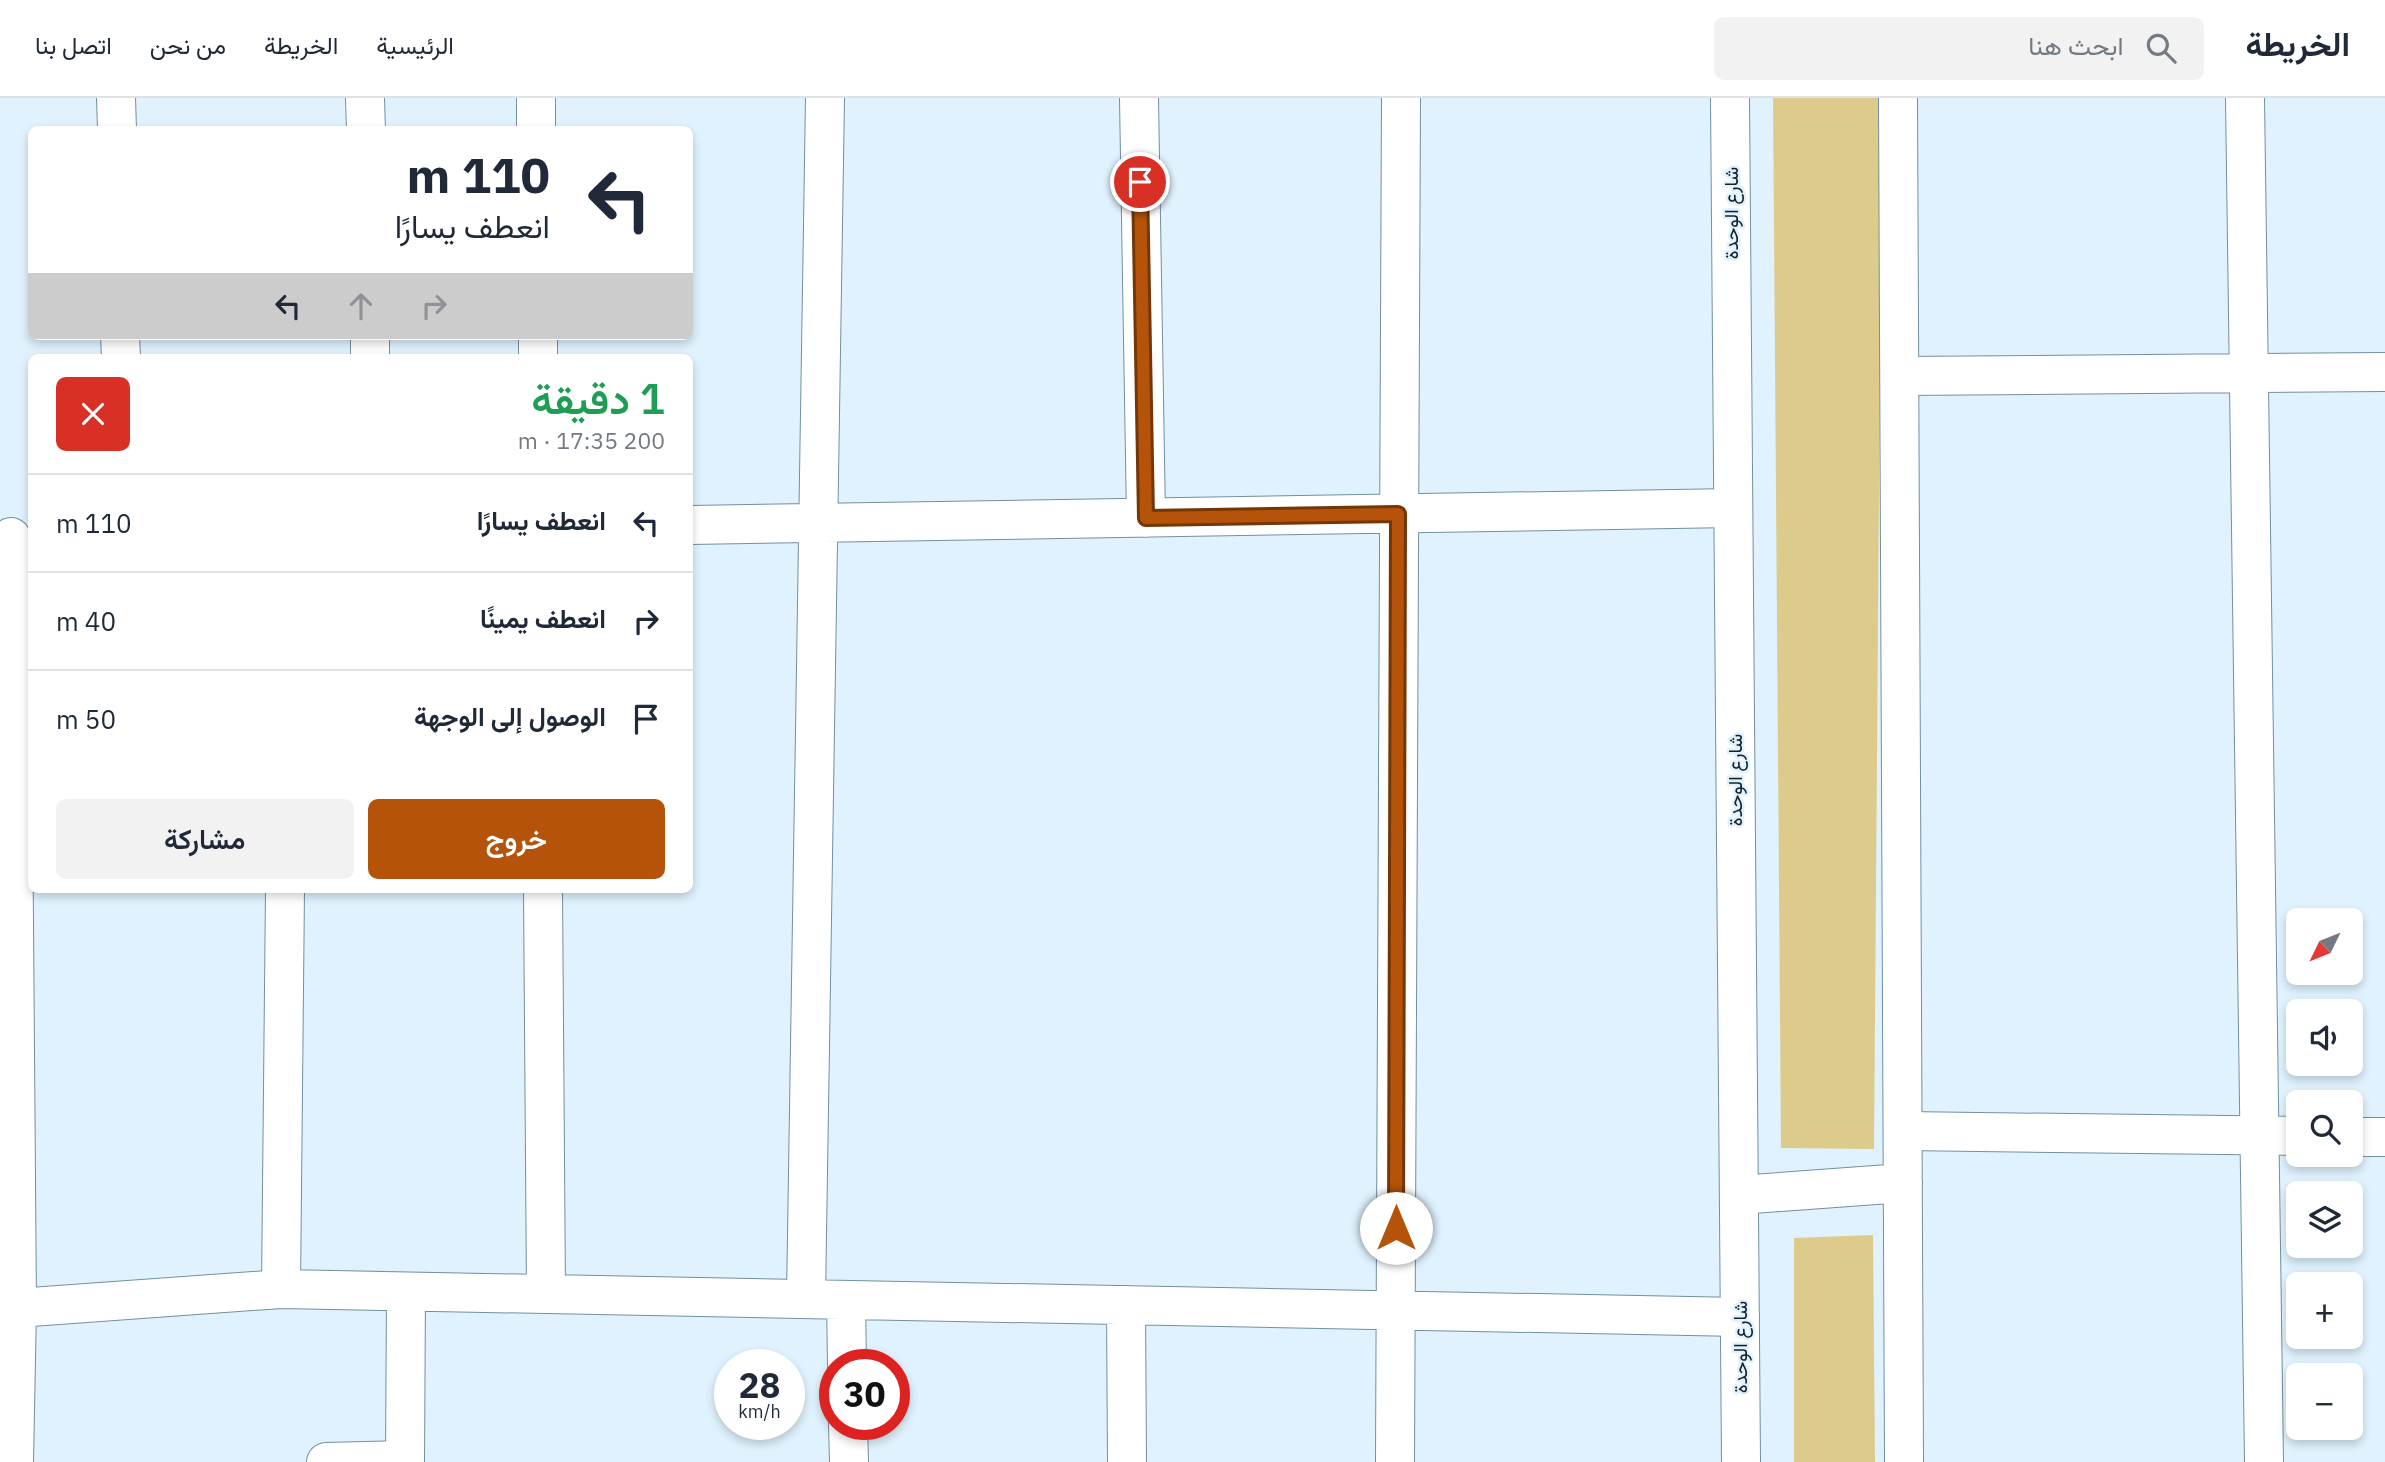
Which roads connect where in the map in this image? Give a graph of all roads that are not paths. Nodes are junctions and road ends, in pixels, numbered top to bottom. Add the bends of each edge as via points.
1 (116, 98) edge
2 (365, 98) edge
3 (536, 98) edge
4 (825, 98) edge
5 (1139, 98) edge
6 (1401, 98) edge
7 (1730, 98) edge
8 (1898, 98) edge
9 (2245, 98) edge
10 (117, 126) edge
11 (366, 126) edge
12 (536, 126) edge
13 (2385, 372) edge
14 (2249, 375) junction
15 (1900, 376) junction
16 (1733, 508) junction
17 (1398, 514) junction
18 (1146, 518) junction
19 (820, 523) junction
20 (693, 526) edge
21 (14, 537) edge
22 (285, 893) edge
23 (543, 893) edge
24 (1904, 1130) junction
25 (2260, 1135) junction
26 (2286, 1136) edge
27 (2363, 1137) edge
28 (2385, 1137) edge
29 (1903, 1183) junction
30 (1739, 1195) junction
31 (281, 1289) junction
32 (406, 1292) junction
33 (546, 1294) junction
34 (806, 1299) junction
35 (846, 1300) junction
36 (1126, 1305) junction
37 (17, 1308) junction
38 (1396, 1310) junction
39 (1740, 1317) junction
40 (847, 1349) edge
41 (848, 1440) edge
42 (405, 1461) edge
43 (14, 1462) edge
44 (326, 1462) edge
45 (849, 1462) edge
46 (1127, 1462) edge
47 (1395, 1462) edge
48 (1741, 1462) edge
49 (1905, 1462) edge
50 (2264, 1462) edge

1 - 10 street
2 - 11 street
3 - 12 street
4 - 19 street
5 - 18 street
6 - 17 street
7 - 16 street, شارع الوحدة
8 - 15 street
9 - 14 street
13 - 14 street
14 - 15 street
14 - 25 street
15 - 24 street
16 - 17 street
16 - 30 street, شارع الوحدة
17 - 18 street
17 - 38 street
18 - 19 street
19 - 20 street
19 - 34 street
21 - 37 street
22 - 31 street
23 - 33 street
24 - 25 street
24 - 29 street
25 - 26 street
25 - 50 street
27 - 28 street
29 - 30 street
29 - 49 street
30 - 39 street, شارع الوحدة
31 - 32 street
31 - 37 street
32 - 33 street
32 - 42 street
33 - 34 street
34 - 35 street
35 - 36 street
35 - 40 street
36 - 38 street
36 - 46 street
37 - 43 street
38 - 39 street
38 - 47 street
39 - 48 street, شارع الوحدة
41 - 45 street
42 - 44 street

